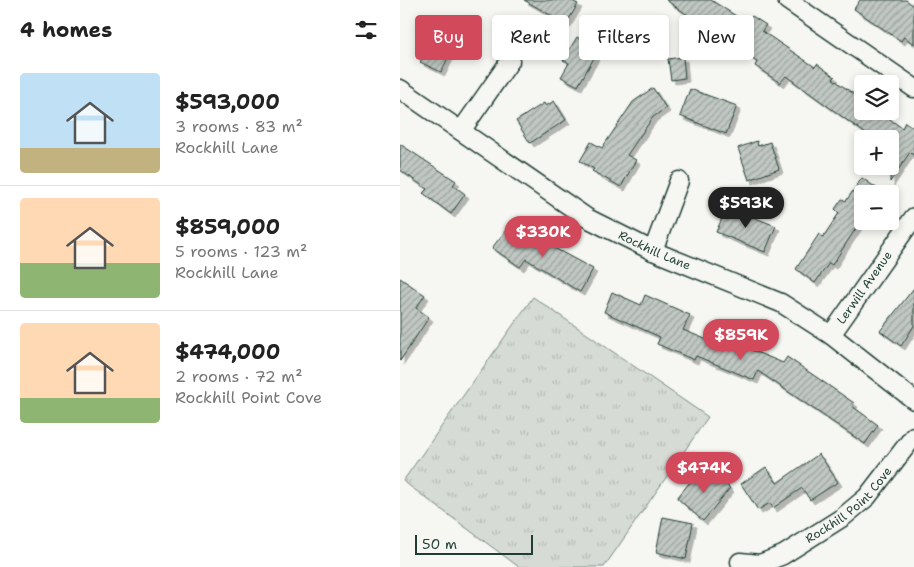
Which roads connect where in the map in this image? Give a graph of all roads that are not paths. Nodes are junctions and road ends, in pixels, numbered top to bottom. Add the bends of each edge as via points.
1 (787, 0) edge
2 (510, 61) dead end
3 (914, 88) edge
4 (400, 89) edge
5 (461, 131) junction
6 (679, 181) dead end
7 (914, 217) edge
8 (653, 251) junction
9 (831, 335) junction
10 (914, 400) edge
11 (914, 436) edge
12 (740, 562) dead end

1 - 3 street
2 - 5 street
4 - 5 street, Rockhill Lane
5 - 8 street, Rockhill Lane via 587,218
6 - 8 street
7 - 9 street, Lerwill Avenue
8 - 9 street, Rockhill Lane via 781,303
9 - 10 street, Rockhill Lane
11 - 12 street, Rockhill Point Cove via 866,497 843,517 783,555 760,564

